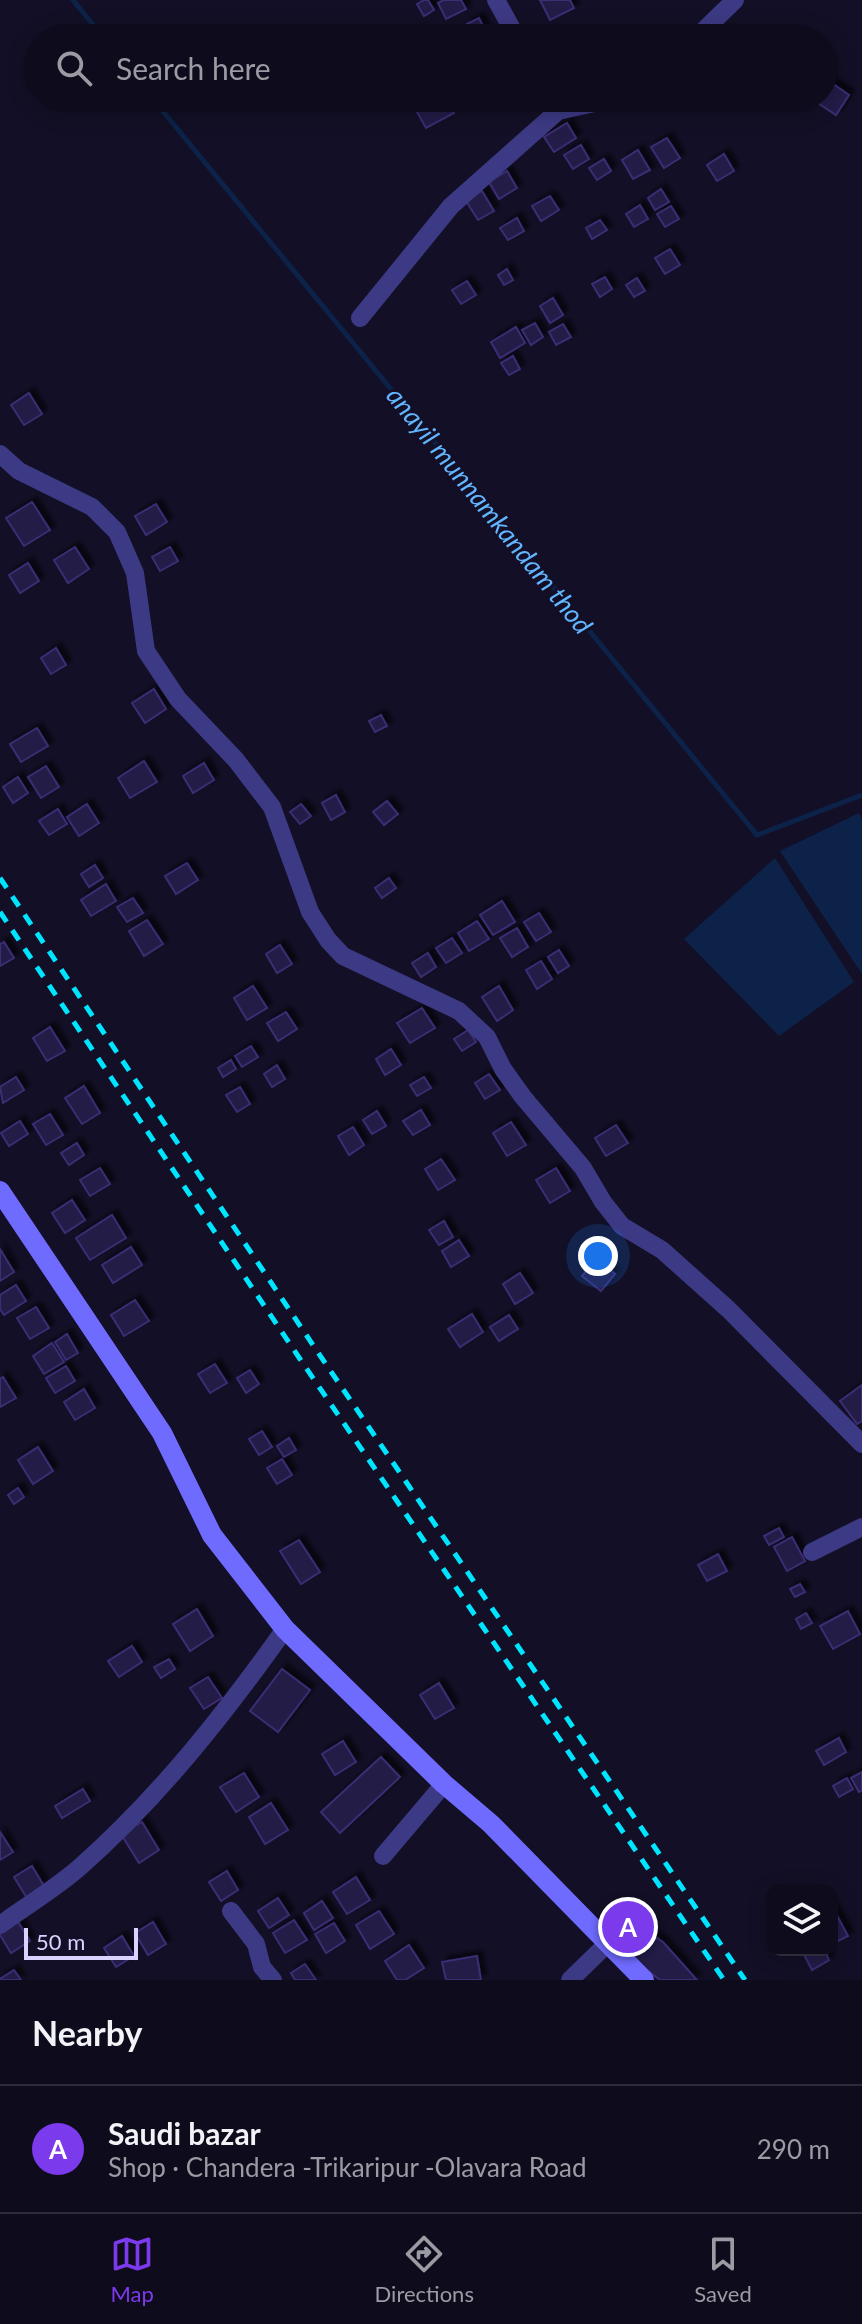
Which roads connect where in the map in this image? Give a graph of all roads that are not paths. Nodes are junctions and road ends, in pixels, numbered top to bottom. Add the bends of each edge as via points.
1 (496, 0) edge
2 (735, 0) edge
3 (509, 24) edge
4 (710, 24) edge
5 (547, 112) edge
6 (360, 318) dead end
7 (0, 454) edge
8 (0, 1191) edge
9 (862, 1444) edge
10 (862, 1527) edge
11 (812, 1552) dead end
12 (285, 1629) junction
13 (444, 1784) junction
14 (383, 1856) dead end
15 (231, 1911) dead end
16 (0, 1925) edge
17 (607, 1944) junction
18 (268, 1973) edge
19 (248, 1980) edge
20 (570, 1980) edge
21 (644, 1980) edge

1 - 3 street
2 - 4 street
5 - 6 street via 451,206
7 - 9 street via 19,471 92,507 117,532 135,573 146,651 178,699 272,807 310,912 328,940 343,956 468,1019 487,1037 523,1097 583,1168 622,1226 662,1250 728,1309
8 - 12 main road via 162,1433 212,1535
10 - 11 street
12 - 13 main road
12 - 16 street via 163,1787 78,1869
13 - 14 street
13 - 17 main road via 491,1824
15 - 18 street via 256,1944
17 - 20 street
17 - 21 main road
18 - 19 street

